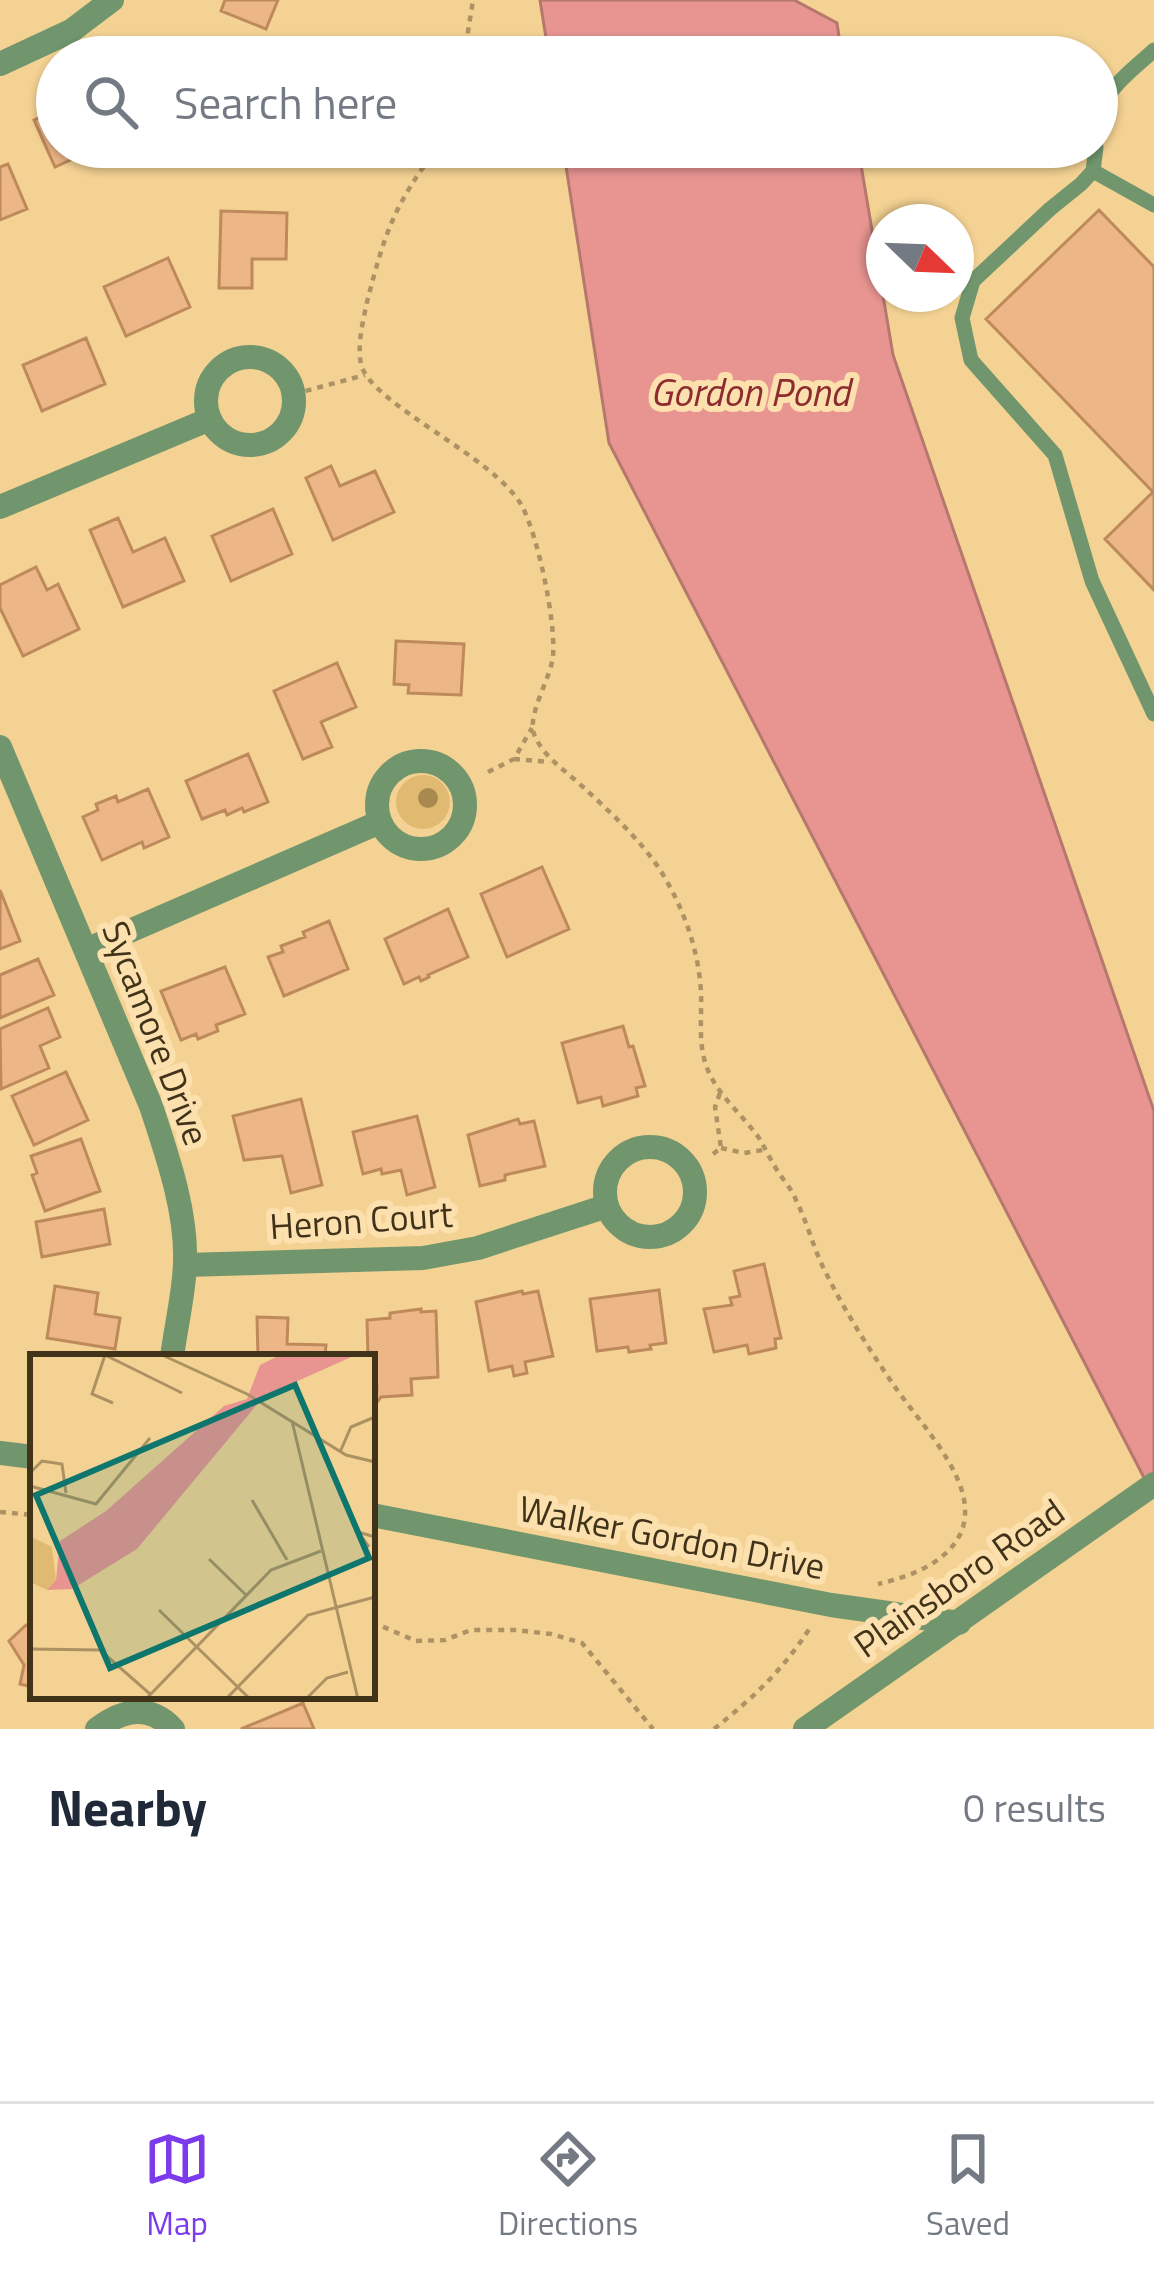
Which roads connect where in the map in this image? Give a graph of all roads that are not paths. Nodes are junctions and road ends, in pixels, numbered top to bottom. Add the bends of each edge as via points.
1 (112, 0) edge
2 (60, 36) edge
3 (36, 47) edge
4 (1154, 50) edge
5 (0, 64) edge
6 (1118, 84) edge
7 (1093, 168) edge
8 (1093, 171) junction
9 (1154, 205) edge
10 (210, 419) junction
11 (0, 507) edge
12 (1154, 715) edge
13 (0, 747) edge
14 (380, 822) dead end
15 (86, 950) junction
16 (607, 1206) dead end
17 (185, 1265) junction
18 (172, 1354) edge
19 (0, 1453) edge
20 (30, 1457) edge
21 (1149, 1488) edge
22 (375, 1517) edge
23 (959, 1623) junction
24 (97, 1729) edge
25 (173, 1729) edge
26 (806, 1729) edge

1 - 2 street
3 - 5 street
4 - 6 lane
7 - 8 lane
8 - 9 lane
8 - 12 lane via 973,281 962,318 971,360 1055,455 1092,581
10 - 10 street via 209,383 233,359 250,356 287,376 294,410 267,442 232,442
10 - 11 street
13 - 15 street, Sycamore Drive
14 - 15 street
15 - 17 street, Sycamore Drive via 152,1106
16 - 17 street, Heron Court via 423,1258
17 - 18 street, Sycamore Drive
19 - 20 street
21 - 23 street, Plainsboro Road
22 - 23 street, Walker Gordon Drive
23 - 26 street, Plainsboro Road
24 - 25 street via 138,1711

